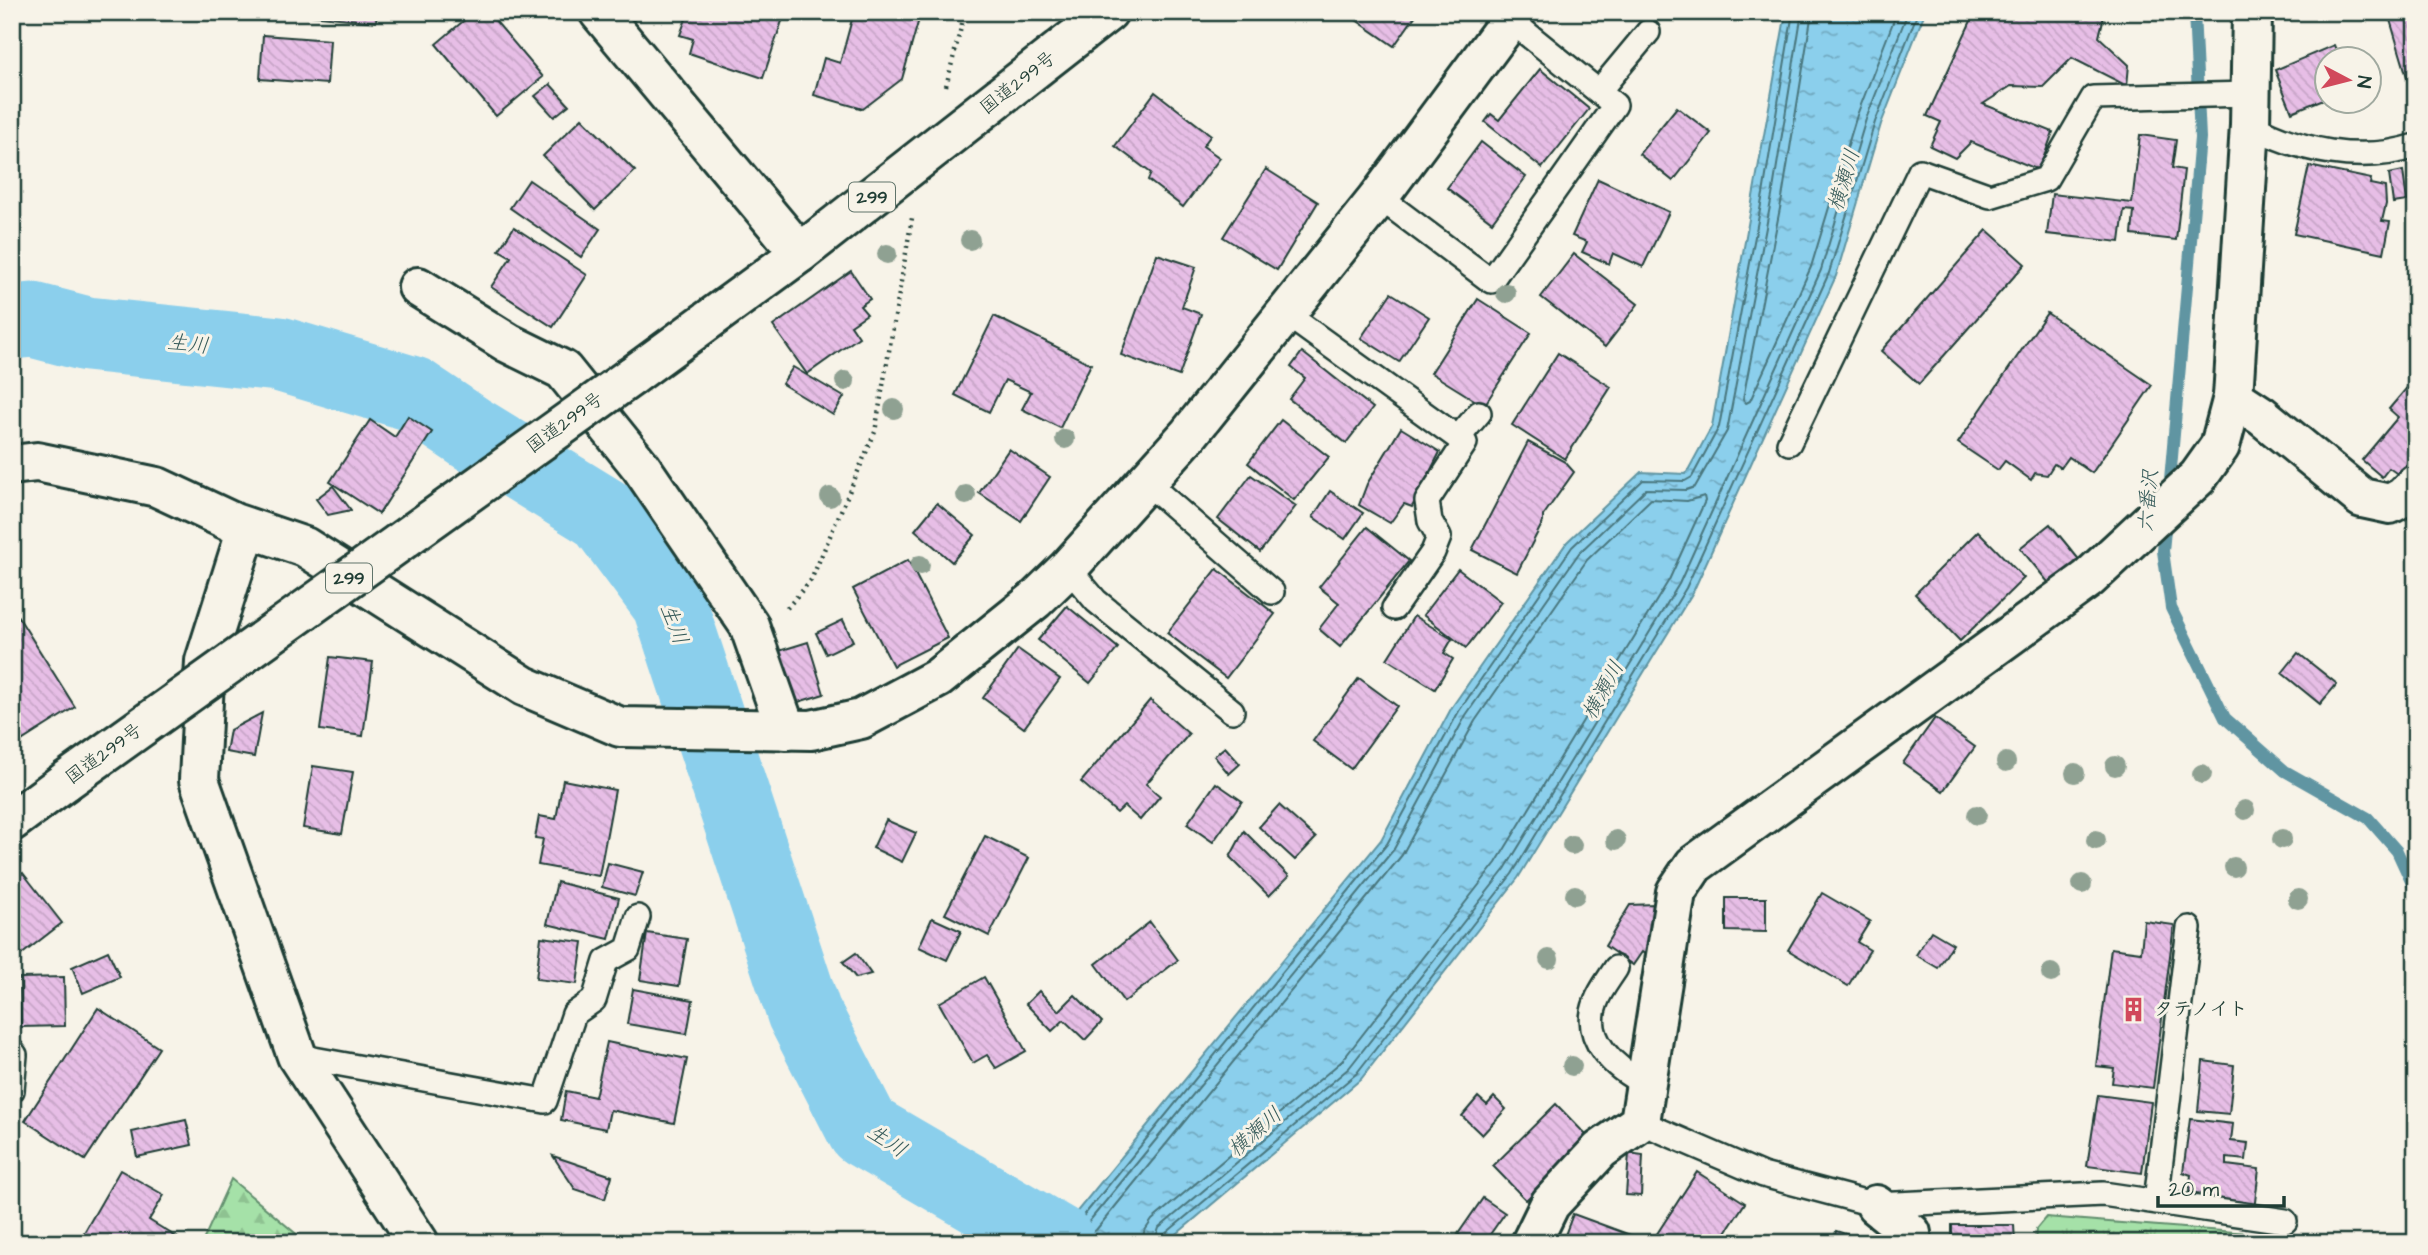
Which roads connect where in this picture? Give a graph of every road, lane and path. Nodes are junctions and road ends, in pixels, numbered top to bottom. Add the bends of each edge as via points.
1 (599, 12) edge
2 (965, 12) edge
3 (1108, 12) edge
4 (2252, 12) edge
5 (1513, 16) edge
6 (1648, 32) dead end
7 (1599, 91) junction
8 (943, 99) dead end
9 (2250, 110) junction
10 (2416, 146) edge
11 (1379, 197) junction
12 (913, 214) dead end
13 (800, 253) junction
14 (418, 287) dead end
15 (1285, 313) junction
16 (2233, 397) junction
17 (1479, 412) dead end
18 (1458, 438) junction
19 (1789, 443) dead end
20 (12, 465) edge
21 (1146, 482) junction
22 (2416, 484) edge
23 (247, 527) junction
24 (1068, 568) junction
25 (1272, 593) dead end
26 (1394, 608) dead end
27 (756, 644) junction
28 (1232, 711) dead end
29 (786, 730) junction
30 (12, 821) edge
31 (638, 917) dead end
32 (2189, 928) dead end
33 (1616, 968) dead end
34 (12, 1051) edge
35 (297, 1056) junction
36 (1646, 1084) junction
37 (12, 1090) edge
38 (1640, 1122) junction
39 (2156, 1201) junction
40 (1876, 1205) junction
41 (2285, 1221) dead end
42 (419, 1243) edge
43 (1531, 1243) edge
44 (1912, 1243) edge

1 - 13 main road
2 - 8 path
3 - 13 main road, 国道299号 / 299
4 - 9 main road
5 - 7 lane
5 - 11 main road
6 - 7 lane
7 - 11 lane via 1615,105 1491,281
9 - 10 lane via 2278,139 2307,149 2373,153
9 - 16 main road
9 - 19 lane via 2093,98 2046,179 1990,196 1920,171
11 - 15 main road
12 - 27 path via 875,432 811,579
13 - 30 main road, 国道299号 / 299, bridge
14 - 27 main road via 508,343 563,370 642,467 749,625
15 - 18 lane
15 - 21 main road
16 - 22 main road via 2361,498 2390,504
16 - 36 main road via 2220,446 2198,477 2130,543 2088,579 1694,865 1676,892
17 - 18 lane
18 - 26 lane via 1465,443 1427,501 1439,537
20 - 23 main road via 37,462 157,487
21 - 24 main road
21 - 25 lane
23 - 29 main road via 305,547 524,685 620,727
23 - 35 main road via 205,661 199,780
24 - 28 lane via 1096,601
24 - 29 main road via 938,678 861,719 811,730
27 - 29 main road
31 - 35 lane via 628,949 606,961 594,1000 574,1014 545,1101
32 - 39 lane
33 - 36 lane via 1596,1002 1594,1037 1630,1076
34 - 37 lane
35 - 42 main road
36 - 38 main road
38 - 40 lane via 1763,1175
38 - 43 main road via 1600,1150 1550,1204
39 - 40 lane via 2103,1195
39 - 41 lane
40 - 44 main road via 1911,1233

